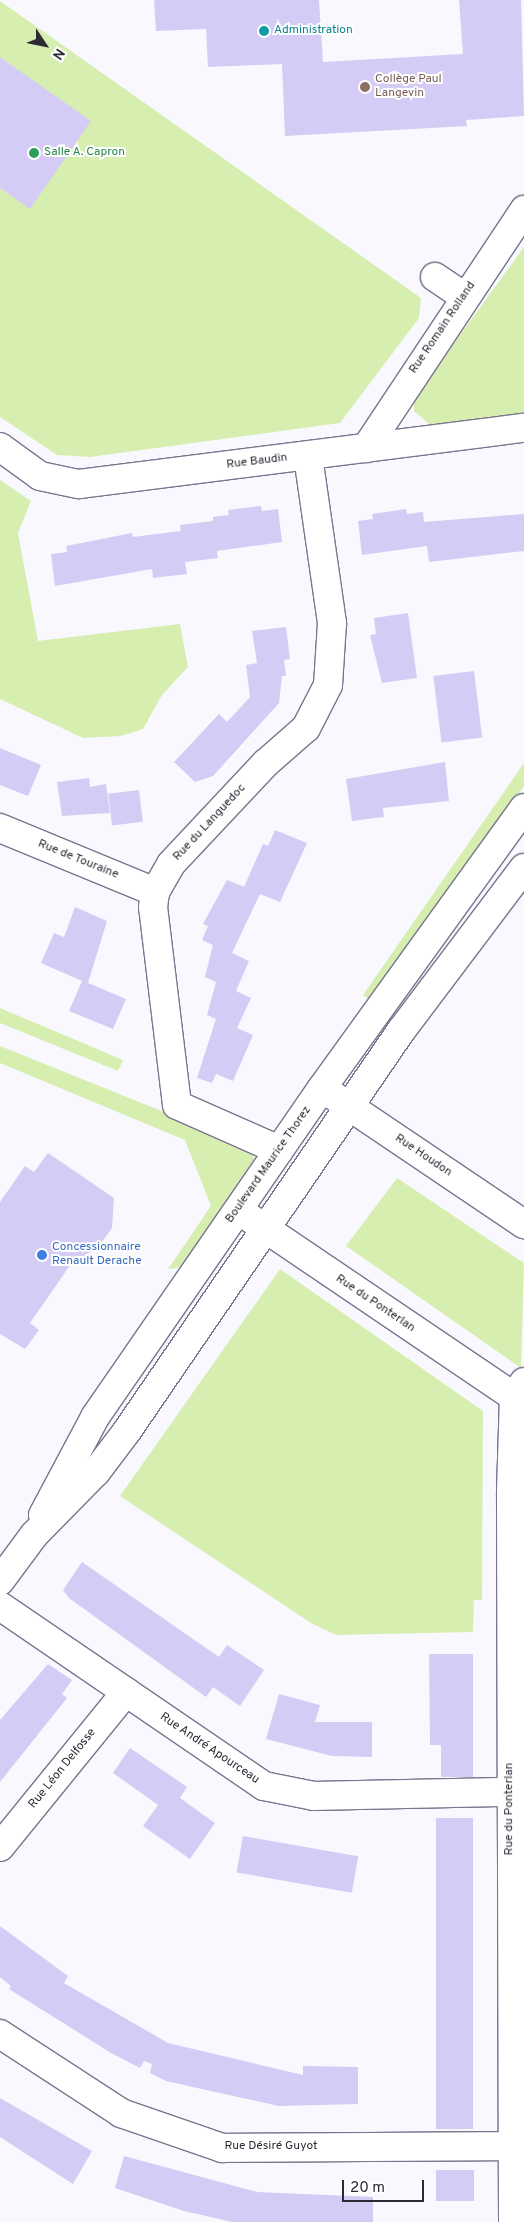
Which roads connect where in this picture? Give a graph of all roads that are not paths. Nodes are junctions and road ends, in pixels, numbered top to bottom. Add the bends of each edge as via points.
1 (524, 210) edge
2 (435, 277) dead end
3 (463, 296) junction
4 (524, 428) edge
5 (0, 447) edge
6 (366, 448) junction
7 (308, 456) junction
8 (524, 808) edge
9 (0, 828) edge
10 (524, 868) edge
11 (155, 892) junction
12 (322, 1088) junction
13 (350, 1107) junction
14 (279, 1150) junction
15 (238, 1210) junction
16 (524, 1224) edge
17 (265, 1229) junction
18 (519, 1389) edge
19 (34, 1535) junction
20 (0, 1581) edge
21 (0, 1606) edge
22 (126, 1692) junction
23 (510, 1792) junction
24 (0, 1847) edge
25 (0, 2034) edge
26 (512, 2146) junction
27 (513, 2222) edge

1 - 3 street, Rue Romain Rolland
2 - 3 street
3 - 6 street, Rue Romain Rolland
4 - 6 street, Rue Baudin
5 - 7 street, Rue Baudin via 40,476 79,484
6 - 7 street, Rue Baudin
7 - 11 street, Rue du Languedoc via 332,622 328,685 306,728 266,763 171,864
8 - 12 street, Boulevard Maurice Thorez
9 - 11 street, Rue de Touraine
10 - 13 street, Boulevard Maurice Thorez
11 - 14 street, Rue du Languedoc via 154,936 177,1105
12 - 13 street, Rue Houdon
12 - 14 street, Boulevard Maurice Thorez
13 - 16 street, Rue Houdon
13 - 17 street, Boulevard Maurice Thorez
14 - 15 street, Boulevard Maurice Thorez
15 - 17 street, Rue du Ponterlan
15 - 19 street, Boulevard Maurice Thorez via 95,1418 70,1458
17 - 18 street, Rue du Ponterlan
17 - 19 street, Boulevard Maurice Thorez via 101,1465
18 - 23 street, Rue du Ponterlan
19 - 20 street, Boulevard Maurice Thorez
21 - 22 street, Rue André Apourceau
22 - 23 street, Rue André Apourceau via 264,1786 314,1796
22 - 24 street, Rue Léon Delfosse
23 - 26 street, Rue du Ponterlan
25 - 26 street, Rue Désiré Guyot via 121,2113 222,2148
26 - 27 street, Rue du Ponterlan

